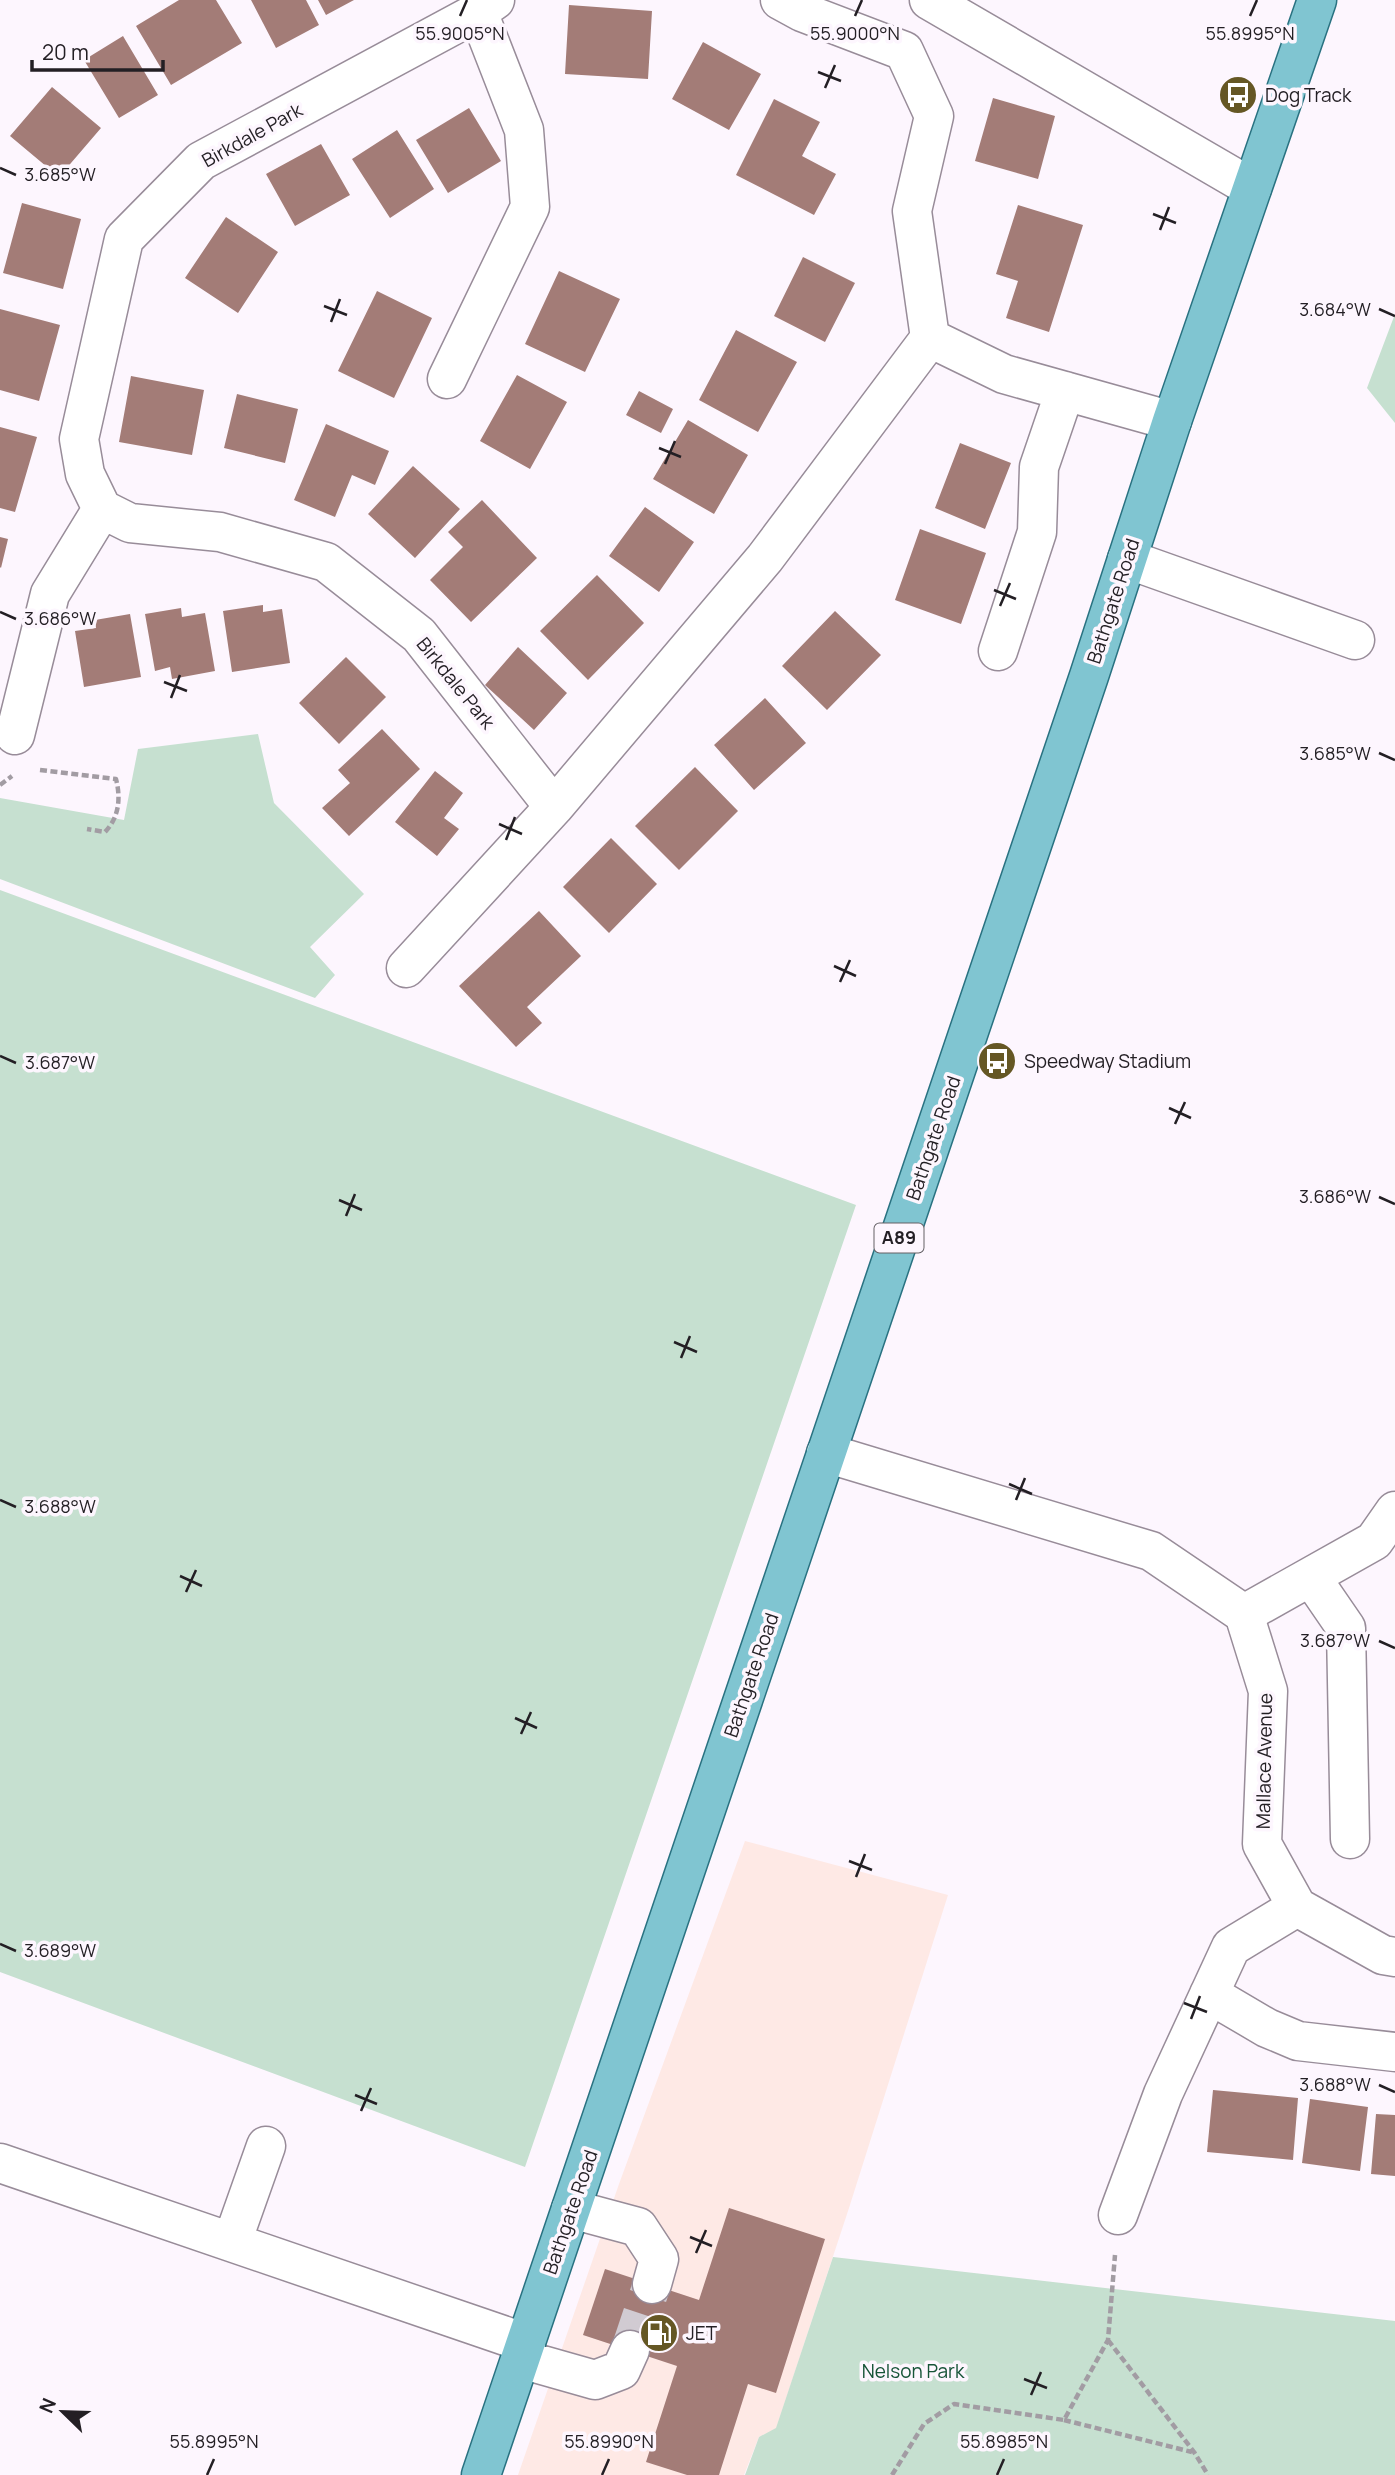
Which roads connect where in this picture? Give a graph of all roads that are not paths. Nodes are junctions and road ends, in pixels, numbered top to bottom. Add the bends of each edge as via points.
1 (780, 0) edge
2 (929, 0) edge
3 (1317, 0) edge
4 (487, 6) edge
5 (1252, 188) junction
6 (930, 338) junction
7 (447, 379) dead end
8 (1065, 391) junction
9 (1172, 421) junction
10 (102, 509) junction
11 (1127, 559) junction
12 (1355, 640) dead end
13 (998, 651) dead end
14 (15, 735) road end
15 (554, 807) junction
16 (406, 968) dead end
17 (826, 1453) junction
18 (1395, 1511) edge
19 (1311, 1577) junction
20 (1244, 1614) junction
21 (1350, 1839) dead end
22 (1297, 1907) junction
23 (1395, 1956) edge
24 (1209, 1994) junction
25 (1395, 2052) edge
26 (266, 2146) dead end
27 (0, 2163) edge
28 (571, 2209) junction
29 (1118, 2215) road end
30 (232, 2242) junction
31 (652, 2284) tunnel mouth
32 (630, 2350) tunnel mouth
33 (523, 2351) junction
34 (481, 2475) edge

1 - 6 street via 904,51 934,116 912,211
2 - 5 street
3 - 5 main road, Bathgate Road / A89
4 - 7 street via 524,130 530,207
4 - 10 street, Birkdale Park via 201,162 124,239 79,439 85,474
5 - 9 main road, Bathgate Road / A89
6 - 8 street via 1004,374
6 - 15 street via 765,558
8 - 9 street
8 - 13 street via 1039,467 1037,532
9 - 11 main road, Bathgate Road / A89
10 - 14 street via 50,594
10 - 15 street, Birkdale Park via 130,523 220,532 326,562 419,635
11 - 12 street
11 - 17 main road, Bathgate Road / A89
15 - 16 street
17 - 20 street via 1151,1551
17 - 28 main road, Bathgate Road / A89
18 - 19 street via 1374,1541
19 - 20 street
19 - 21 street via 1346,1628
20 - 22 street, Mallace Avenue via 1268,1691 1262,1844
22 - 23 street via 1383,1955
22 - 24 street via 1231,1947
24 - 25 street via 1297,2040
24 - 29 street via 1163,2094
26 - 30 street
27 - 30 street
28 - 31 street via 638,2227 659,2259
28 - 33 main road, Bathgate Road / A89
30 - 33 street
32 - 33 street via 621,2370 595,2380
33 - 34 main road, Bathgate Road / A89

